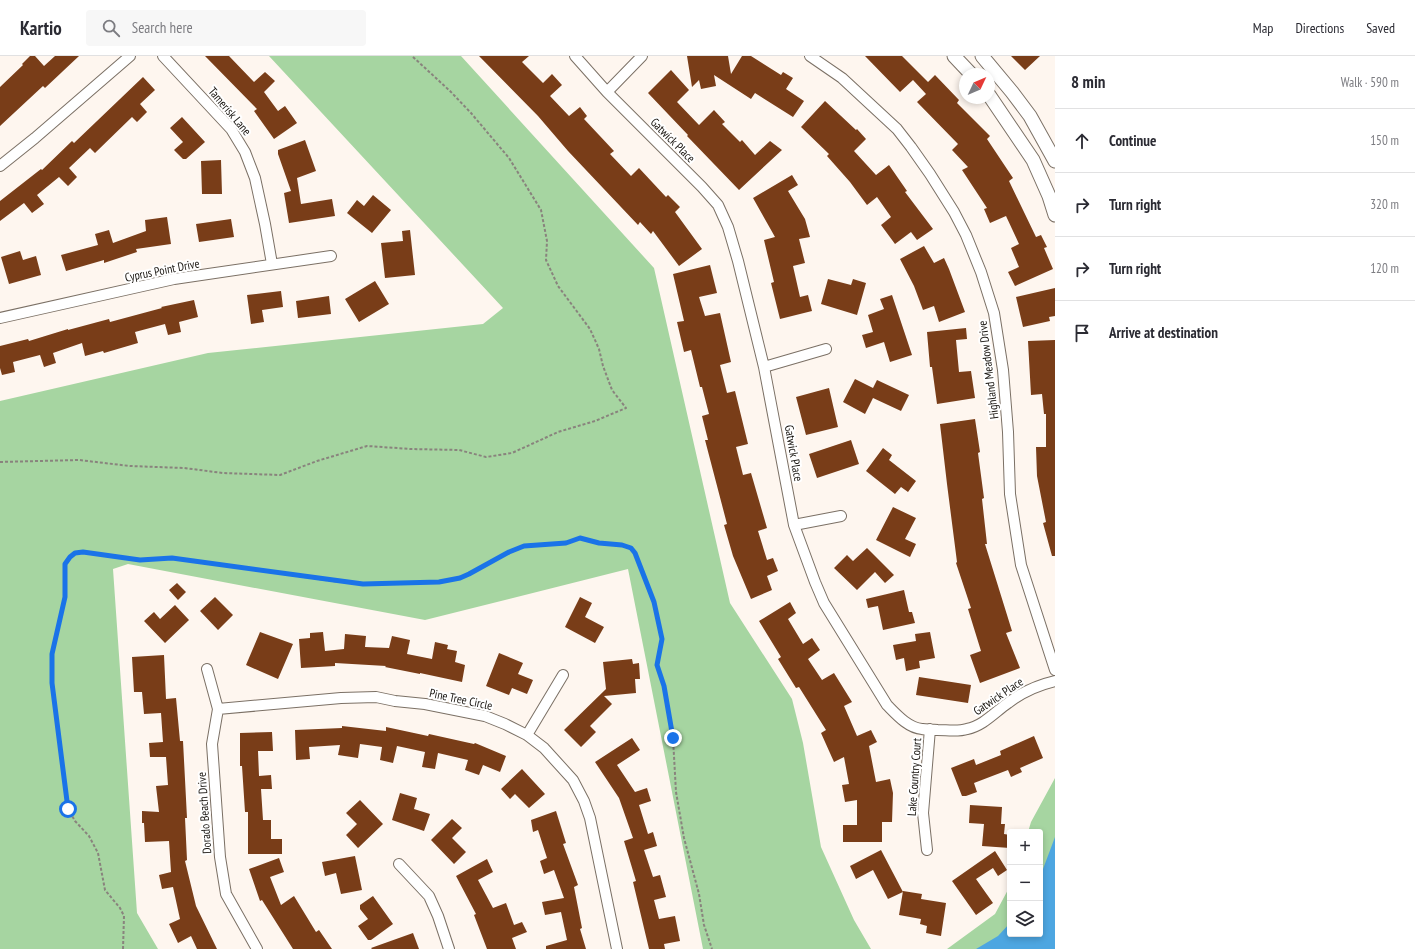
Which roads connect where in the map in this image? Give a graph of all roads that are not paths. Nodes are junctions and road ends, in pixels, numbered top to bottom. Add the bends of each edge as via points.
1 (130, 56) edge
2 (163, 56) edge
3 (575, 56) edge
4 (642, 56) edge
5 (810, 56) edge
6 (954, 56) edge
7 (982, 56) edge
8 (965, 68) edge
9 (607, 92) junction
10 (995, 104) edge
11 (1055, 161) edge
12 (0, 166) edge
13 (1052, 195) edge
14 (1055, 215) edge
15 (331, 256) dead end
16 (272, 264) junction
17 (0, 318) edge
18 (826, 350) dead end
19 (764, 367) junction
20 (841, 516) dead end
21 (794, 525) junction
22 (207, 669) dead end
23 (1055, 670) edge
24 (563, 675) dead end
25 (1055, 681) edge
26 (218, 708) junction
27 (930, 729) junction
28 (527, 735) junction
29 (927, 850) dead end
30 (400, 864) dead end
31 (257, 949) edge
32 (449, 949) edge
33 (617, 949) edge

1 - 12 street via 41,134
2 - 16 street, Tamerisk Lane via 231,129 246,152 255,178
3 - 9 street, Gatwick Place
4 - 9 street
5 - 23 street, Highland Meadow Drive via 842,78 911,146 954,212 981,272 994,313 1003,370 1010,494 1021,565
6 - 8 street
7 - 11 street via 1030,116
9 - 19 street, Gatwick Place via 718,205 728,227 738,261
10 - 13 street via 1033,160
13 - 14 street
15 - 16 street, Cyprus Point Drive
16 - 17 street, Cyprus Point Drive via 174,279
18 - 19 street
19 - 21 street, Gatwick Place
20 - 21 street
21 - 27 street, Gatwick Place via 824,603 888,705 908,723 920,729
22 - 26 street, Dorado Beach Drive
24 - 28 street
25 - 27 street, Gatwick Place via 1020,695 969,729
26 - 28 street, Pine Tree Circle via 376,697 485,716
26 - 31 street, Dorado Beach Drive via 212,744 220,857 226,894
27 - 29 street, Lake Country Court via 922,813
28 - 33 street, Pine Tree Circle via 544,748 573,780 584,801 590,818
30 - 32 street via 429,896

